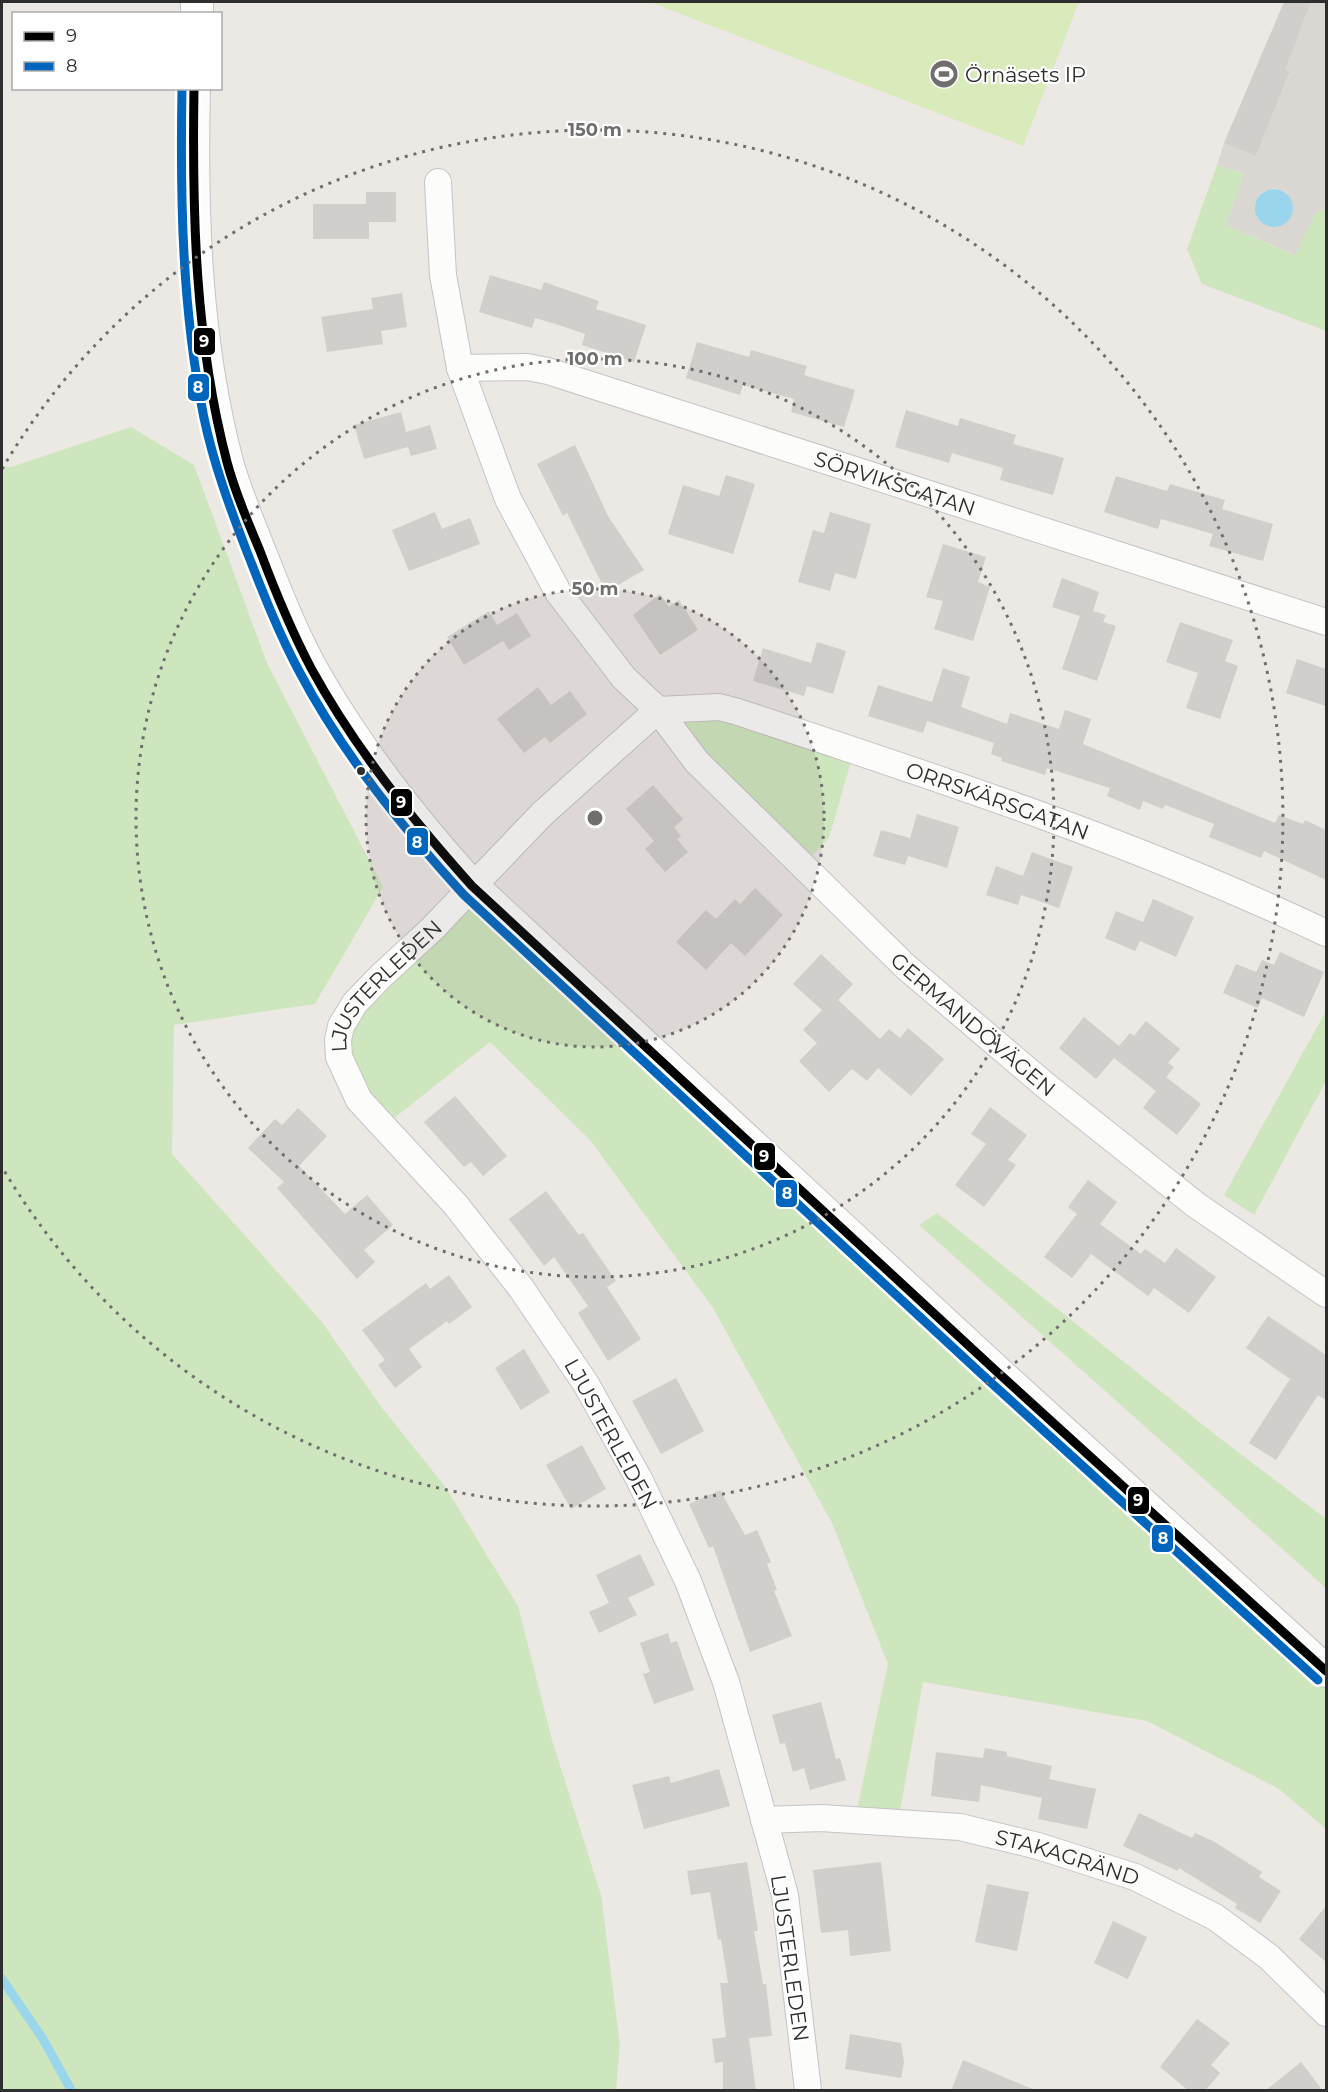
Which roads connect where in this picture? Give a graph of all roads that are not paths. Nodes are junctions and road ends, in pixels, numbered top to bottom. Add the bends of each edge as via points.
1 (194, 90) edge
2 (438, 182) dead end
3 (460, 368) junction
4 (1326, 622) edge
5 (658, 710) junction
6 (472, 886) junction
7 (1326, 933) edge
8 (1326, 1294) edge
9 (1326, 1671) edge
10 (764, 1820) junction
11 (1326, 2013) edge
12 (808, 2091) edge

1 - 6 street via 192,167 199,297 210,380 227,463 238,495 273,585 319,682 395,797
2 - 3 street, GERMANDÖVÄGEN via 443,275
3 - 4 street, SÖRVIKSGATAN via 527,367 548,371
3 - 5 street, GERMANDÖVÄGEN via 508,499 558,592 624,678
5 - 6 street via 542,814
5 - 7 street, ORRSKÄRSGATAN via 718,707 735,711 970,789 1159,860
5 - 8 street, GERMANDÖVÄGEN via 697,762 906,967 1045,1085 1196,1205
6 - 9 street
6 - 10 street, LJUSTERLEDEN via 355,1003 340,1026 339,1057 358,1100 455,1204 521,1287 586,1384 634,1469 688,1581 726,1683
10 - 11 street, STAKAGRÄND via 821,1818 960,1827 1038,1846 1135,1877 1215,1917 1269,1957
10 - 12 street, LJUSTERLEDEN via 785,1895

